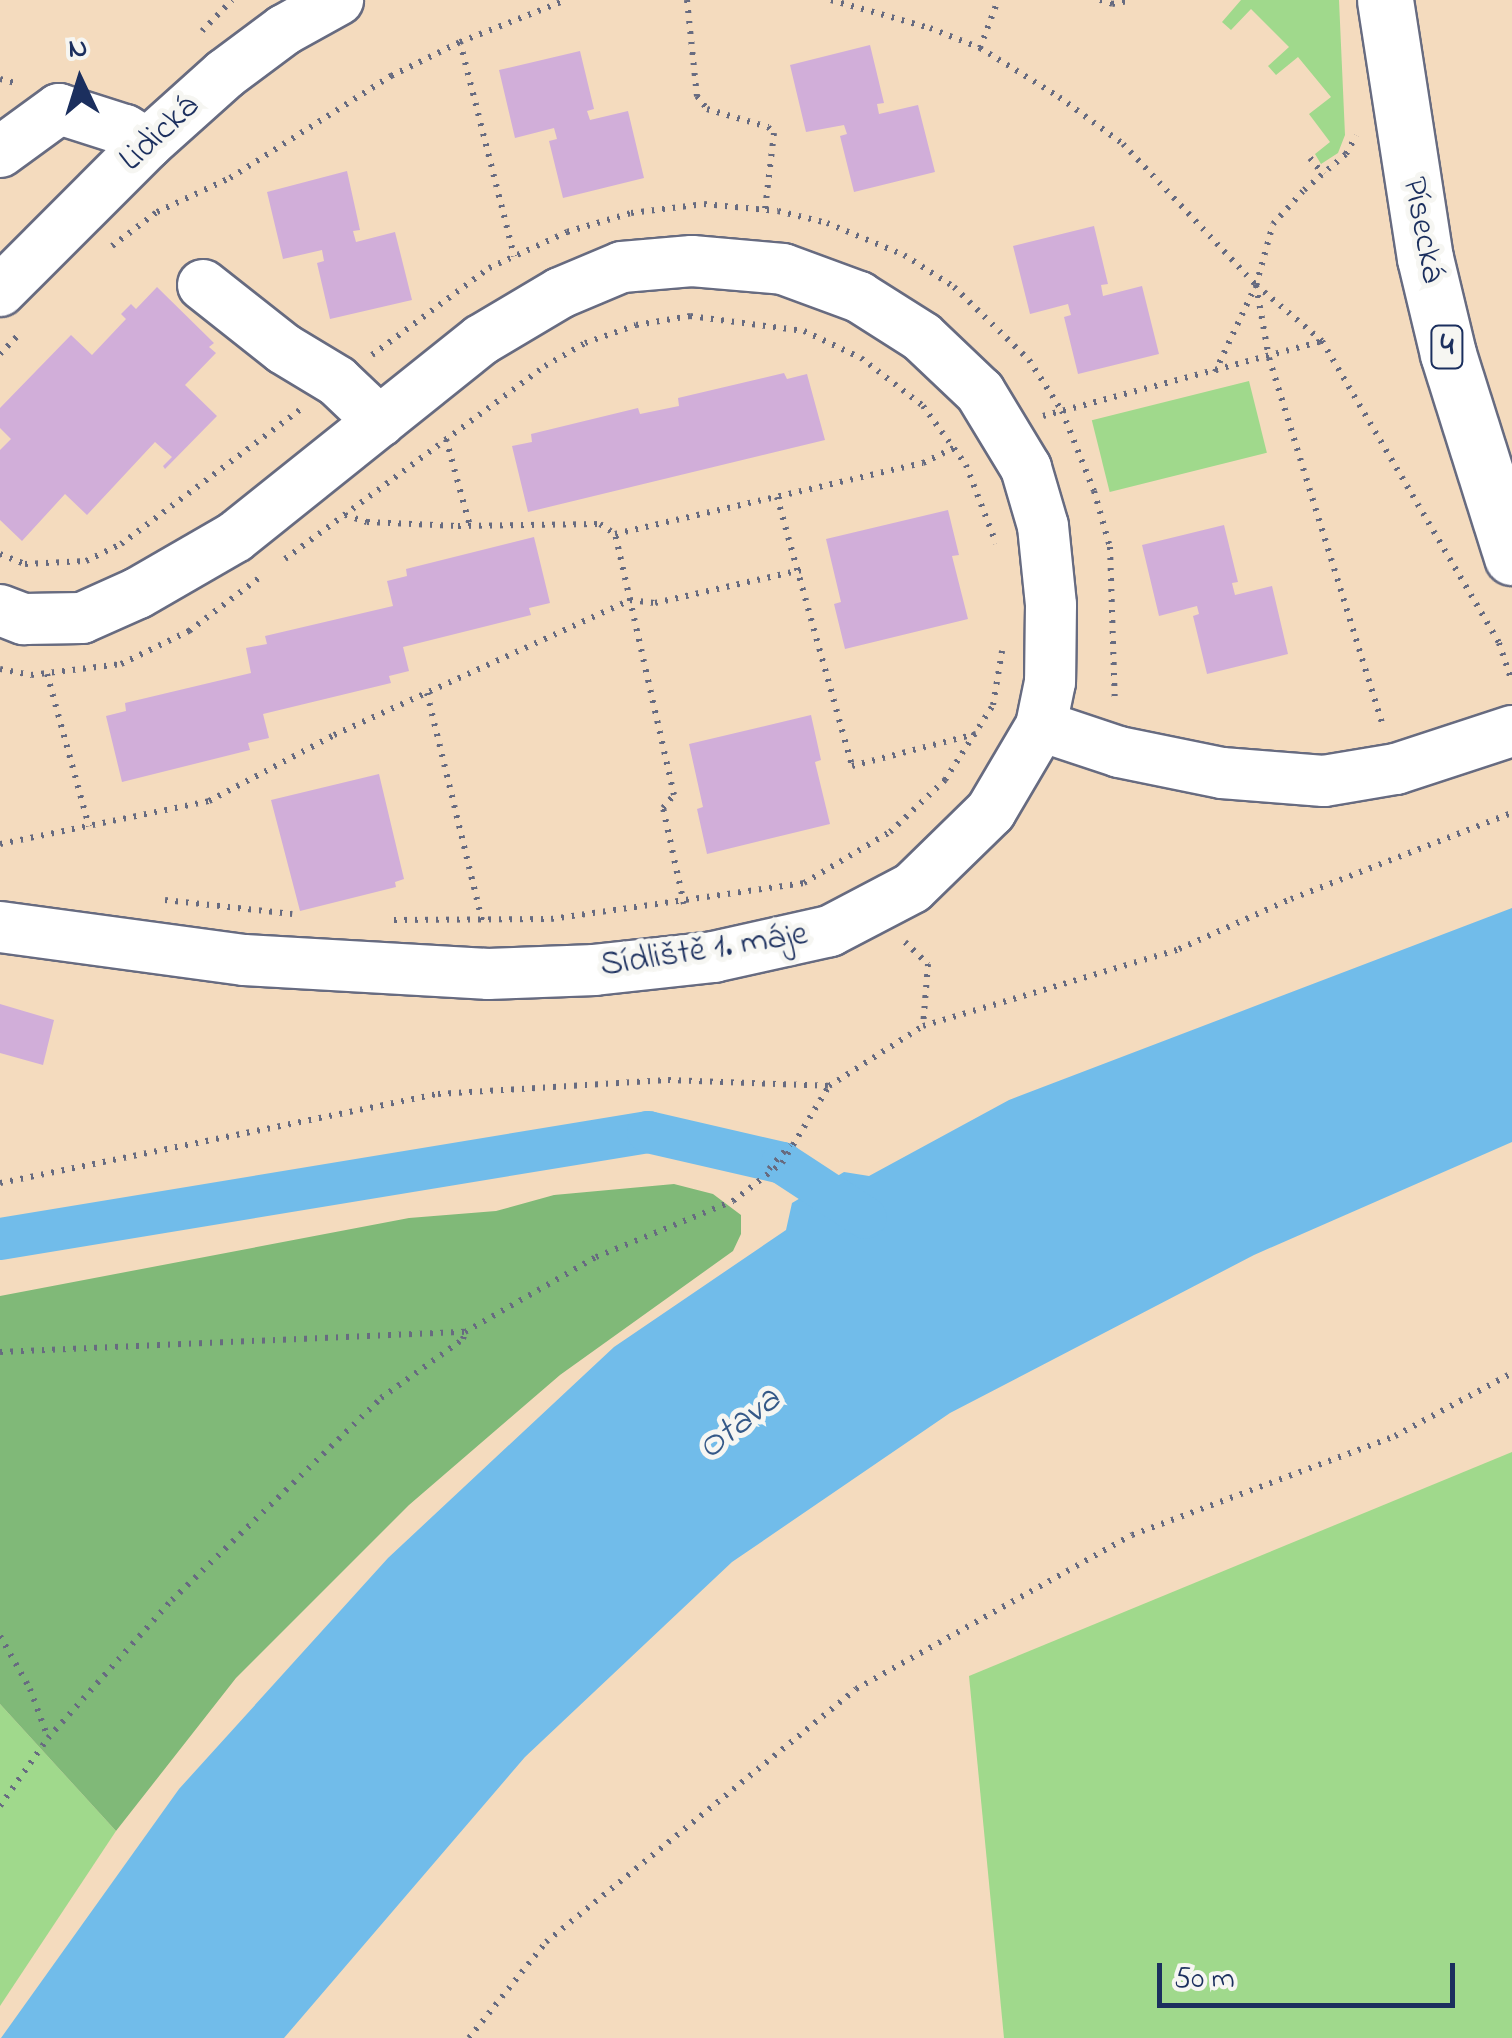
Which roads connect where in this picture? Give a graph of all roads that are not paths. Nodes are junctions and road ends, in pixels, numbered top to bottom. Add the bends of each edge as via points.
1 (338, 0) edge
2 (1385, 0) edge
3 (1421, 0) edge
4 (1381, 130) junction
5 (148, 144) junction
6 (0, 152) edge
7 (204, 285) dead end
8 (13, 309) edge
9 (380, 422) junction
10 (1512, 556) edge
11 (0, 610) edge
12 (1040, 726) junction
13 (1512, 731) edge
14 (0, 928) edge

1 - 5 street, Lidická via 225,74
2 - 4 main road, Písecká / 4
3 - 4 main road, Písecká / 4
4 - 10 main road, Písecká / 4
5 - 6 street via 59,109
5 - 8 street, Lidická
7 - 9 street via 337,382
9 - 11 street, Sídliště 1. máje via 235,537 138,594 82,618 24,619
9 - 12 street, Sídliště 1. máje via 480,340 560,293 622,267 692,261 783,269 859,297 922,337 980,392 1026,468 1042,526 1051,622 1050,682
12 - 13 street via 1119,752 1222,773 1324,781 1396,769
12 - 14 street, Sídliště 1. máje via 991,811 912,888 830,932 714,958 488,974 244,960

